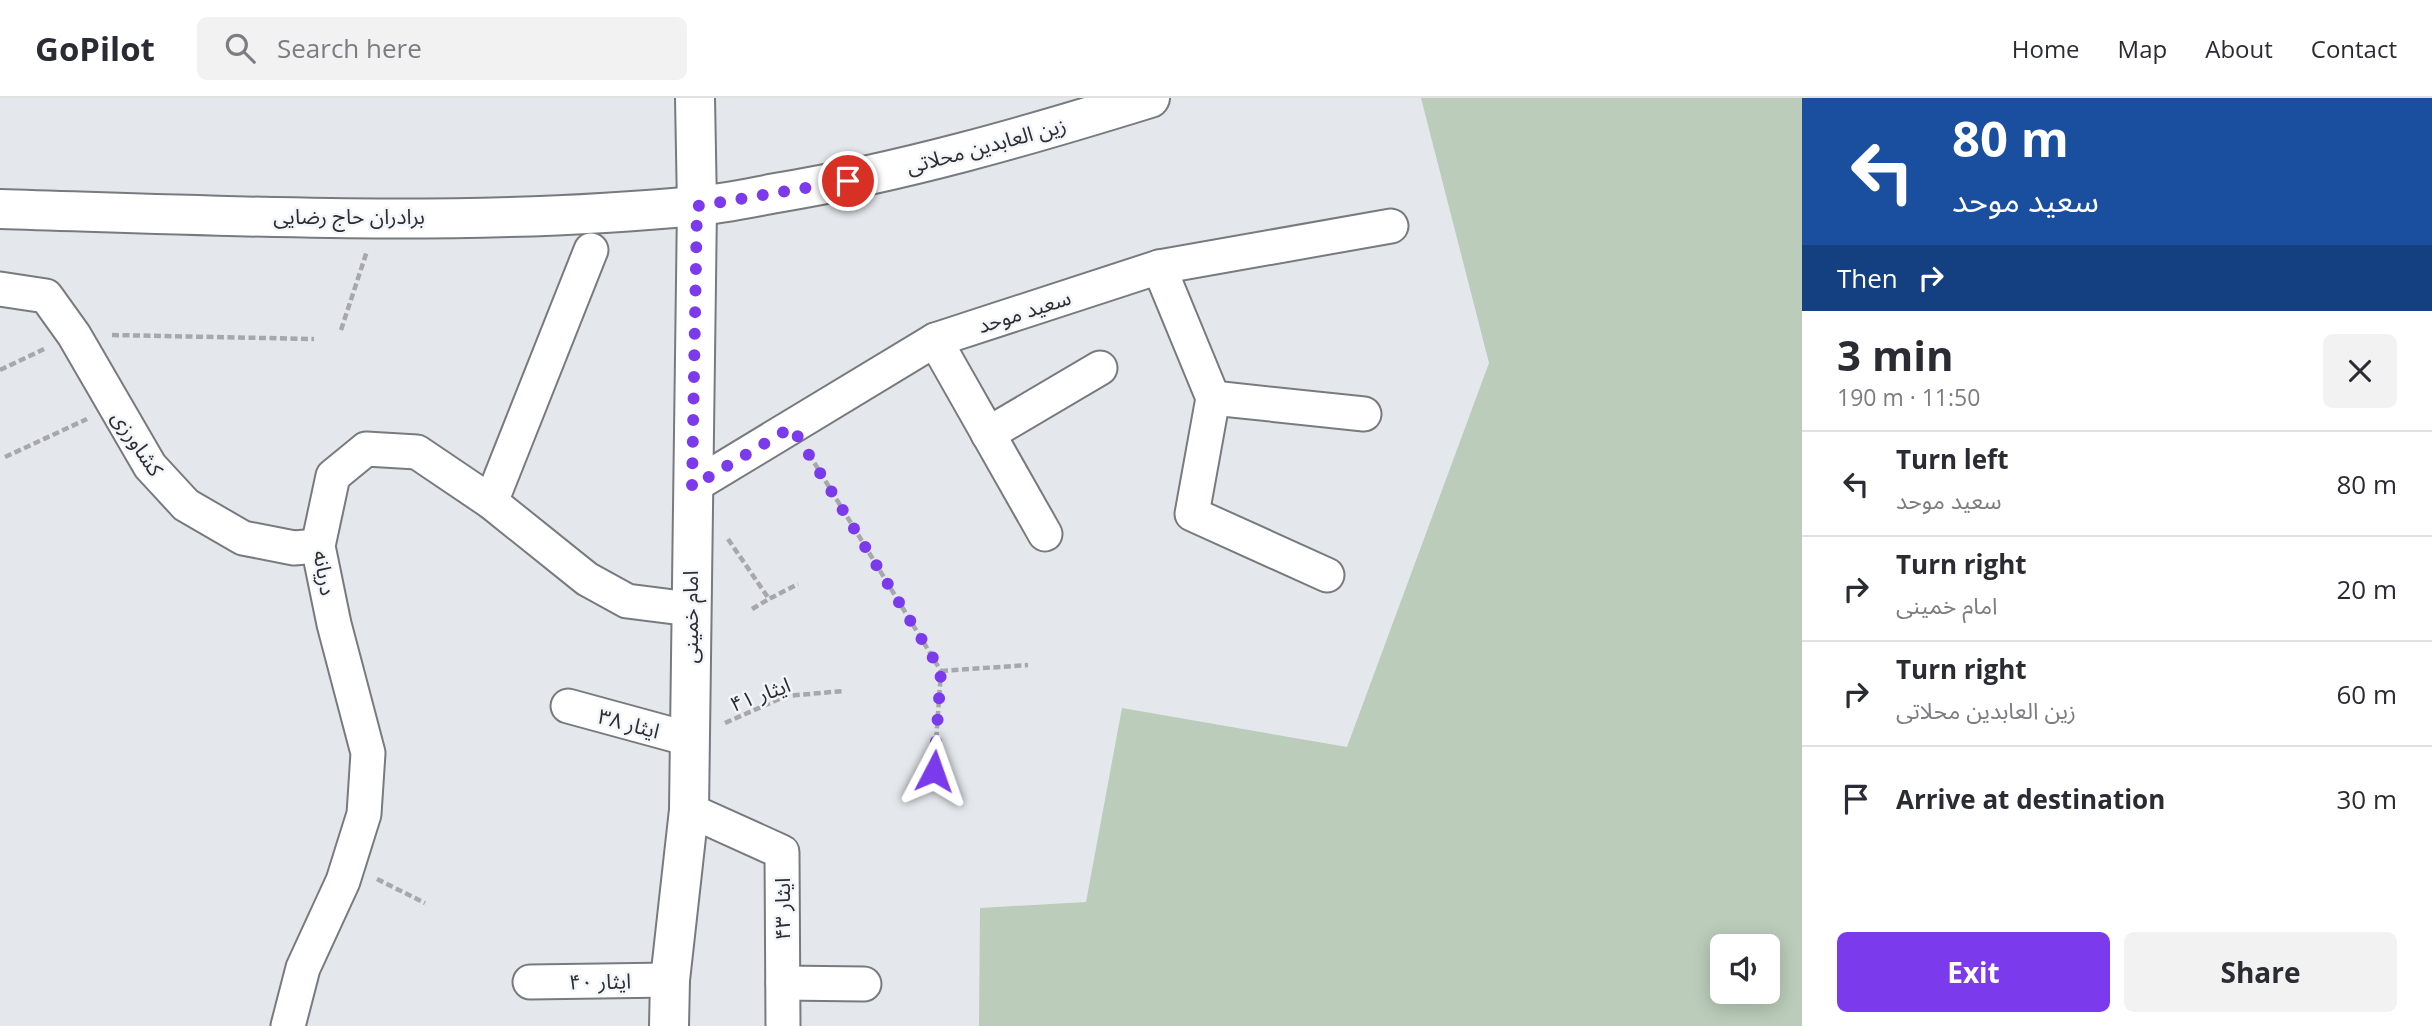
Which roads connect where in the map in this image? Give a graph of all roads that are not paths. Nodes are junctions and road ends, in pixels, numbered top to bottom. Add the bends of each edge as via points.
1 (695, 98) edge
2 (1150, 98) edge
3 (697, 206) junction
4 (0, 209) edge
5 (1391, 226) dead end
6 (591, 250) dead end
7 (1160, 267) junction
8 (0, 289) edge
9 (935, 340) junction
10 (1100, 368) dead end
11 (1213, 398) junction
12 (1364, 414) dead end
13 (989, 434) junction
14 (692, 487) junction
15 (491, 502) junction
16 (1045, 534) dead end
17 (318, 546) junction
18 (1326, 575) dead end
19 (690, 609) junction
20 (568, 706) dead end
21 (689, 739) junction
22 (688, 810) junction
23 (670, 979) junction
24 (530, 982) dead end
25 (783, 983) junction
26 (864, 984) dead end
27 (288, 1026) edge
28 (669, 1026) edge
29 (783, 1026) edge

1 - 3 main road, امام خمینی
2 - 3 main road, زین العابدین محلاتی via 1058,127 848,181
3 - 4 main road, برادران حاج رضایی via 533,216 378,217
3 - 14 main road, امام خمینی
5 - 7 street, سعید موحد
6 - 15 street
7 - 9 street, سعید موحد
7 - 11 street
8 - 17 street, کشاورزی via 46,296 74,335 150,466 186,505 243,538 294,548
9 - 13 street
9 - 14 street, سعید موحد
10 - 13 street
11 - 12 street
11 - 18 street via 1192,514
13 - 16 street
14 - 19 main road, امام خمینی
15 - 17 street, دریانه via 417,452 366,449 333,476
15 - 19 street, دریانه via 587,579 627,601
17 - 27 street, دریانه via 368,753 363,814 348,864 303,968
19 - 21 main road, امام خمینی
20 - 21 street, ایثار ۳۸
21 - 22 main road, امام خمینی
22 - 23 main road, امام خمینی
22 - 25 street, ایثار ۴۳ via 782,852
23 - 24 street, ایثار ۴۰
23 - 28 main road, امام خمینی
25 - 26 street
25 - 29 street, ایثار ۴۳

